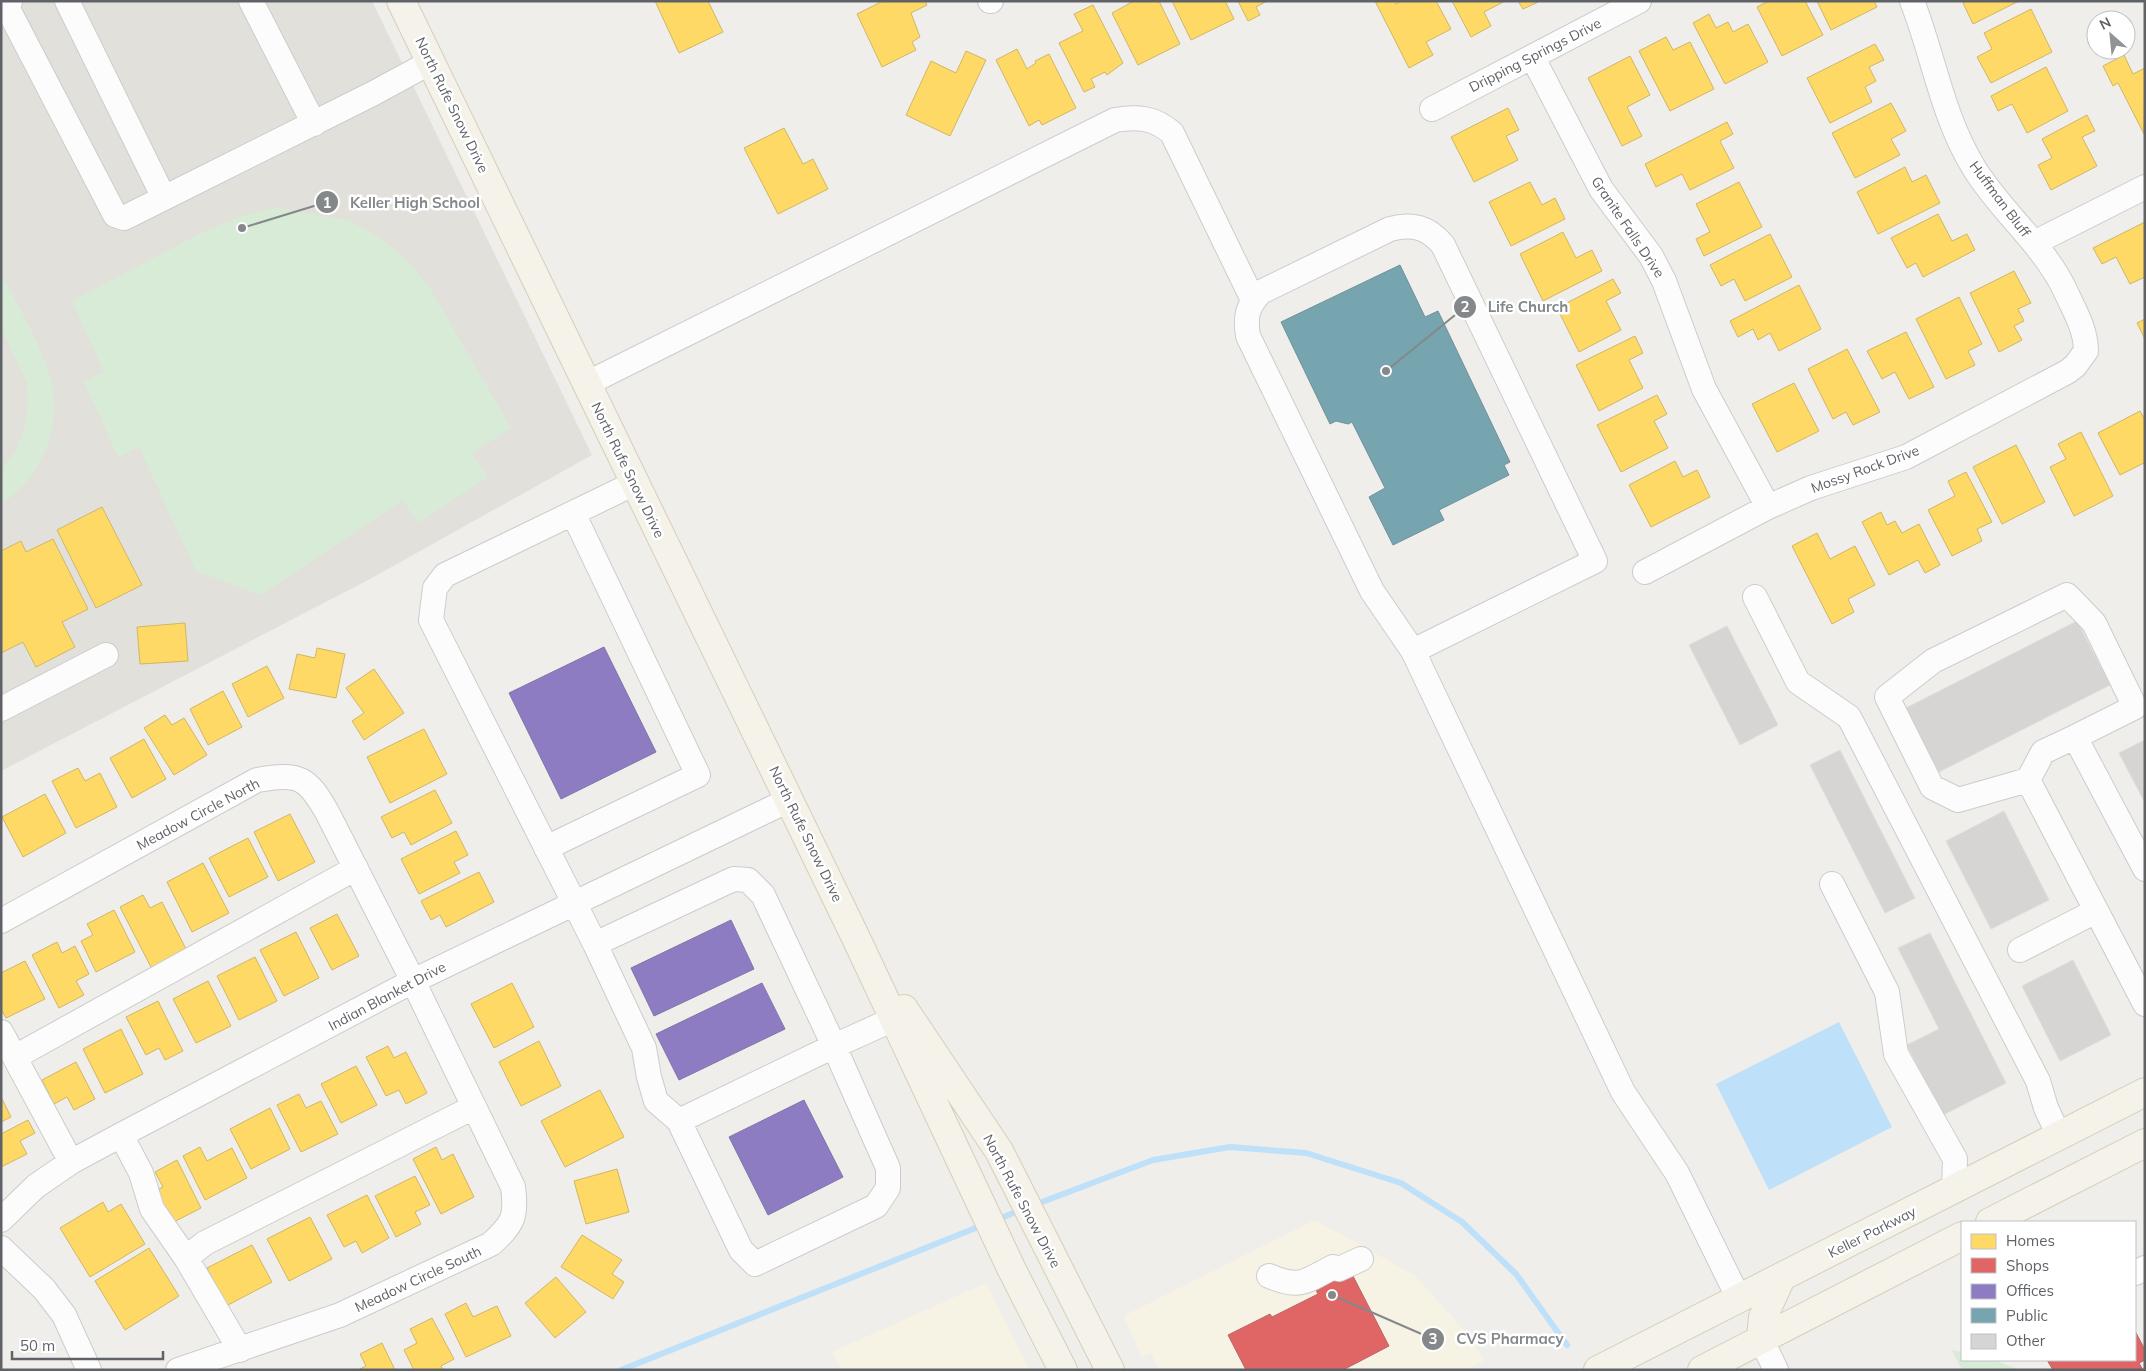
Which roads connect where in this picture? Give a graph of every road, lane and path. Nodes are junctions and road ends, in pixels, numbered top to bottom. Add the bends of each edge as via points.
1 (10, 1) edge
2 (67, 1) edge
3 (251, 1) edge
4 (401, 1) edge
5 (1639, 1) edge
6 (1912, 1) edge
7 (1533, 58) junction
8 (431, 62) junction
9 (1432, 109) dead end
10 (314, 124) junction
11 (2145, 187) edge
12 (164, 198) junction
13 (2034, 243) junction
14 (1253, 300) junction
15 (2080, 360) joint
16 (586, 384) junction
17 (635, 484) junction
18 (1768, 508) junction
19 (573, 513) junction
20 (1645, 572) dead end
21 (1755, 597) dead end
22 (1413, 651) junction
23 (106, 655) dead end
24 (1, 709) edge
25 (2075, 736) junction
26 (2028, 780) junction
27 (789, 800) junction
28 (546, 848) junction
29 (356, 868) junction
30 (2145, 869) edge
31 (1832, 884) dead end
32 (573, 903) junction
33 (2096, 910) junction
34 (1, 921) edge
35 (856, 938) junction
36 (595, 944) junction
37 (2020, 950) dead end
38 (413, 981) junction
39 (2145, 1004) edge
40 (894, 1019) junction
41 (1, 1032) edge
42 (834, 1046) junction
43 (14, 1056) junction
44 (2145, 1092) edge
45 (474, 1107) junction
46 (679, 1121) junction
47 (121, 1135) junction
48 (2059, 1136) junction
49 (2145, 1143) edge
50 (71, 1162) junction
51 (1954, 1190) junction
52 (2002, 1219) edge
53 (1, 1220) edge
54 (1961, 1237) edge
55 (1, 1248) edge
56 (186, 1258) junction
57 (1781, 1278) junction
58 (1326, 1284) joint
59 (1740, 1299) junction
60 (1761, 1340) junction
61 (240, 1350) junction
62 (1100, 1367) edge
63 (89, 1370) edge
64 (178, 1370) edge
65 (1063, 1370) edge
66 (1598, 1370) edge
67 (1702, 1370) edge
68 (1776, 1370) edge

1 - 12 street via 8,9 115,215 124,218
2 - 12 street
3 - 10 street
4 - 8 main road, North Rufe Snow Drive
5 - 7 street, Dripping Springs Drive
6 - 13 street, Huffman Bluff via 1955,135 1975,170
7 - 9 street, Dripping Springs Drive
7 - 18 street, Granite Falls Drive via 1601,188 1651,256 1664,281 1704,388
8 - 10 street
8 - 16 main road, North Rufe Snow Drive
10 - 12 street
11 - 13 street
13 - 15 street, Huffman Bluff via 2061,282 2082,327 2086,351
14 - 16 street via 1172,133 1160,123 1130,117 1115,120
14 - 22 street via 1247,311 1248,336 1372,591
14 - 22 street via 1262,292 1390,229 1414,226 1435,235 1443,245 1595,560
15 - 18 street, Mossy Rock Drive via 2067,372 1906,457 1811,488
16 - 17 main road, North Rufe Snow Drive
17 - 19 street
17 - 27 main road, North Rufe Snow Drive
18 - 20 street, Mossy Rock Drive
19 - 28 street via 445,575 435,588 431,620
19 - 28 street via 698,775
21 - 48 street via 1798,682 1849,717 2038,1081
22 - 59 street via 1622,1092 1677,1173
23 - 24 street
25 - 26 street via 2043,752
25 - 26 street via 2135,708 2094,622 2067,595 1933,661 1887,697 1932,787 1958,800
25 - 30 street
26 - 33 street
27 - 32 street, Indian Blanket Drive
27 - 35 main road, North Rufe Snow Drive
28 - 32 street
29 - 34 street, Meadow Circle North via 318,795 294,776 280,776 257,780
29 - 38 street, Meadow Circle North
29 - 43 street
31 - 51 street via 1887,992 1896,1054 1955,1159
32 - 36 street
32 - 38 street, Indian Blanket Drive
33 - 37 street
33 - 39 street
35 - 40 main road, North Rufe Snow Drive
35 - 62 main road, North Rufe Snow Drive via 999,1152 1048,1250
36 - 42 street via 734,879 748,880 763,896
36 - 46 street via 644,1048 656,1101
38 - 45 street, Meadow Circle South
38 - 47 street, Indian Blanket Drive
40 - 42 street
40 - 65 main road, North Rufe Snow Drive via 1011,1268
41 - 43 street
42 - 46 street
42 - 46 street via 888,1168 888,1188 876,1206 755,1264 741,1250
43 - 50 street
44 - 48 main road, Keller Parkway
45 - 56 street via 205,1243
45 - 61 street, Meadow Circle South via 513,1187 514,1216 504,1232 491,1244 464,1259 340,1315
47 - 50 street, Indian Blanket Drive
47 - 56 street via 141,1173 152,1209
48 - 51 main road, Keller Parkway
49 - 52 main road
50 - 53 street, Indian Blanket Drive via 36,1186
51 - 57 main road, Keller Parkway
54 - 60 main road
55 - 63 street via 44,1289 64,1315
56 - 61 street
57 - 59 main road, Keller Parkway
57 - 60 main road via 1763,1317
58 - 58 street via 1364,1261 1340,1269 1333,1267 1295,1284 1261,1280 1285,1297 1298,1296
59 - 66 main road, Keller Parkway
60 - 67 main road
60 - 68 street
61 - 64 street, Meadow Circle South

